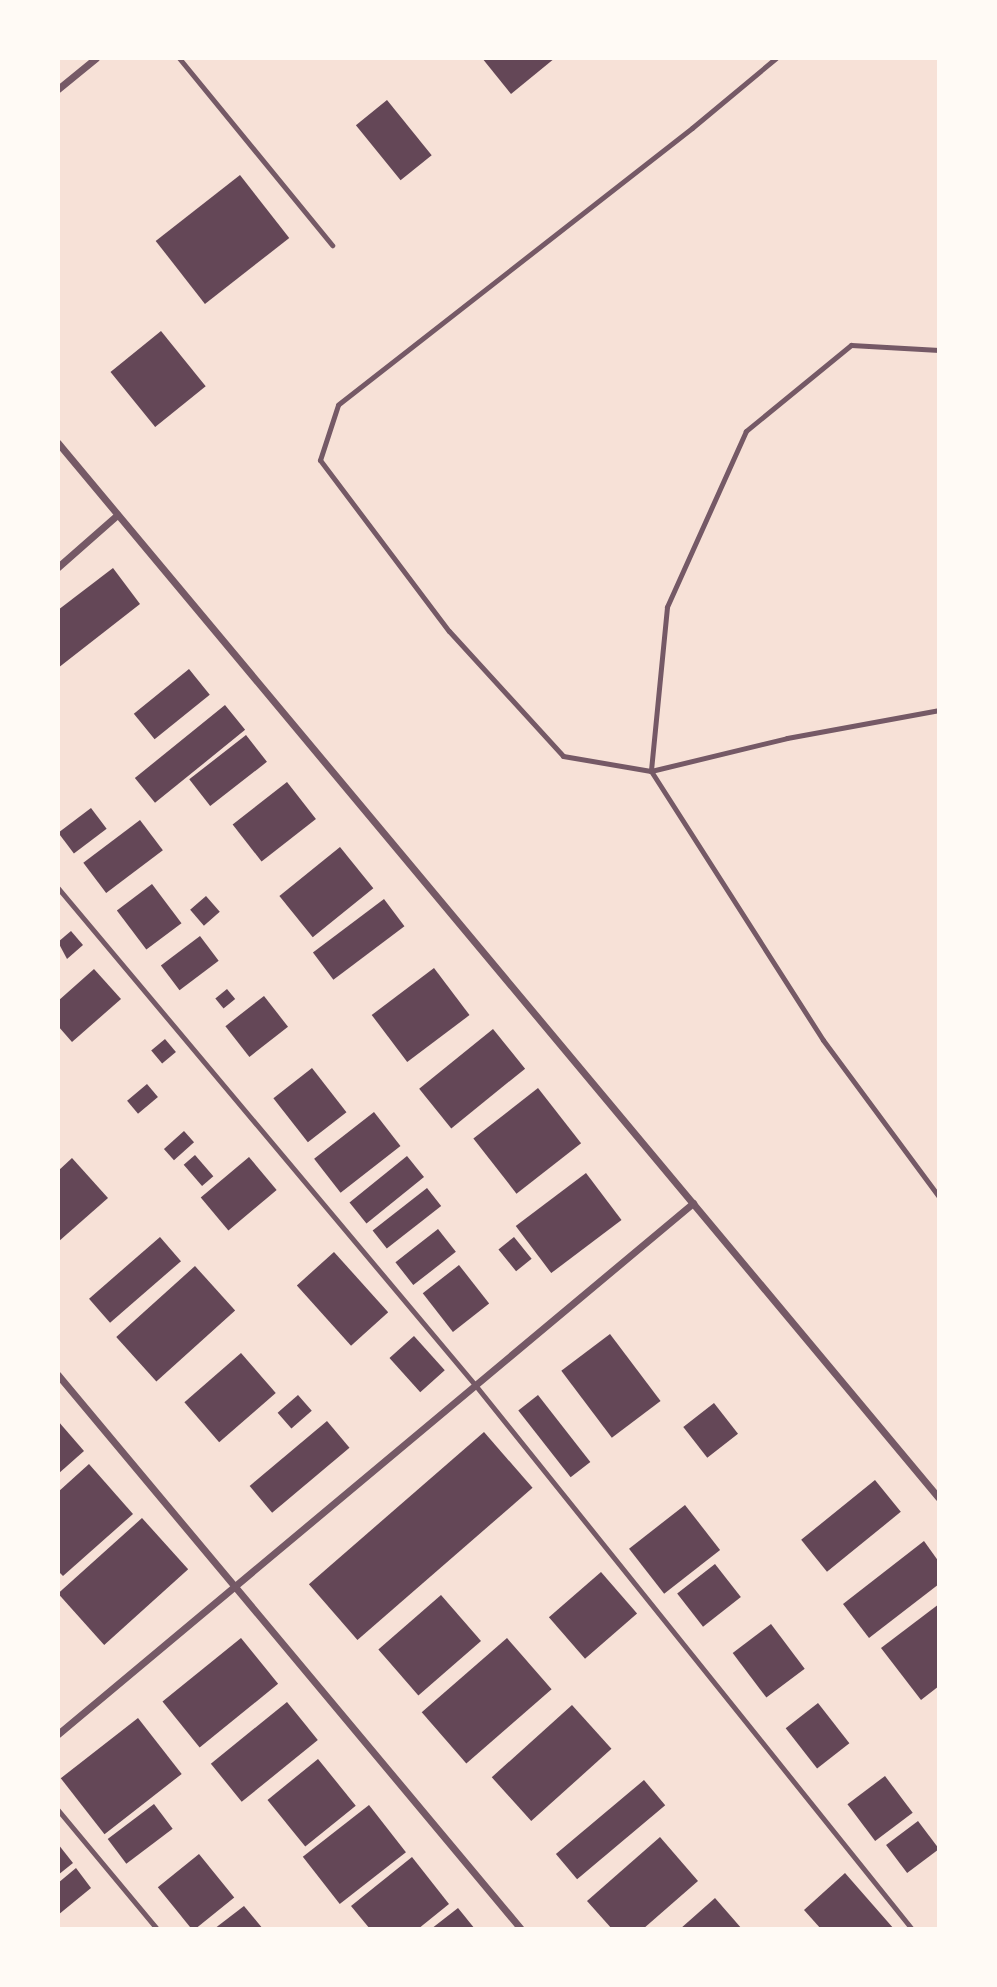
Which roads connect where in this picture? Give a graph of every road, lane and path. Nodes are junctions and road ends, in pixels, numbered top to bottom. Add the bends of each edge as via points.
1 (96, 58) edge
2 (179, 58) edge
3 (776, 58) edge
4 (58, 89) edge
5 (332, 245) dead end
6 (939, 350) edge
7 (58, 443) edge
8 (117, 515) junction
9 (58, 567) edge
10 (939, 710) edge
11 (651, 771) junction
12 (58, 888) edge
13 (939, 1197) edge
14 (693, 1203) junction
15 (58, 1376) edge
16 (476, 1386) junction
17 (939, 1498) edge
18 (235, 1587) junction
19 (58, 1734) edge
20 (58, 1810) edge
21 (157, 1929) edge
22 (521, 1929) edge
23 (912, 1929) edge

1 - 4 street
2 - 5 lane
3 - 11 lane via 338,405 320,460 449,631 563,755
6 - 11 lane via 851,345 746,431 667,607
7 - 8 street
8 - 9 street
8 - 14 street
10 - 11 lane via 787,738
11 - 13 lane via 823,1040
12 - 16 lane
14 - 16 street
14 - 17 street
15 - 18 street
16 - 18 street
16 - 23 lane
18 - 19 street
18 - 22 street
20 - 21 lane

